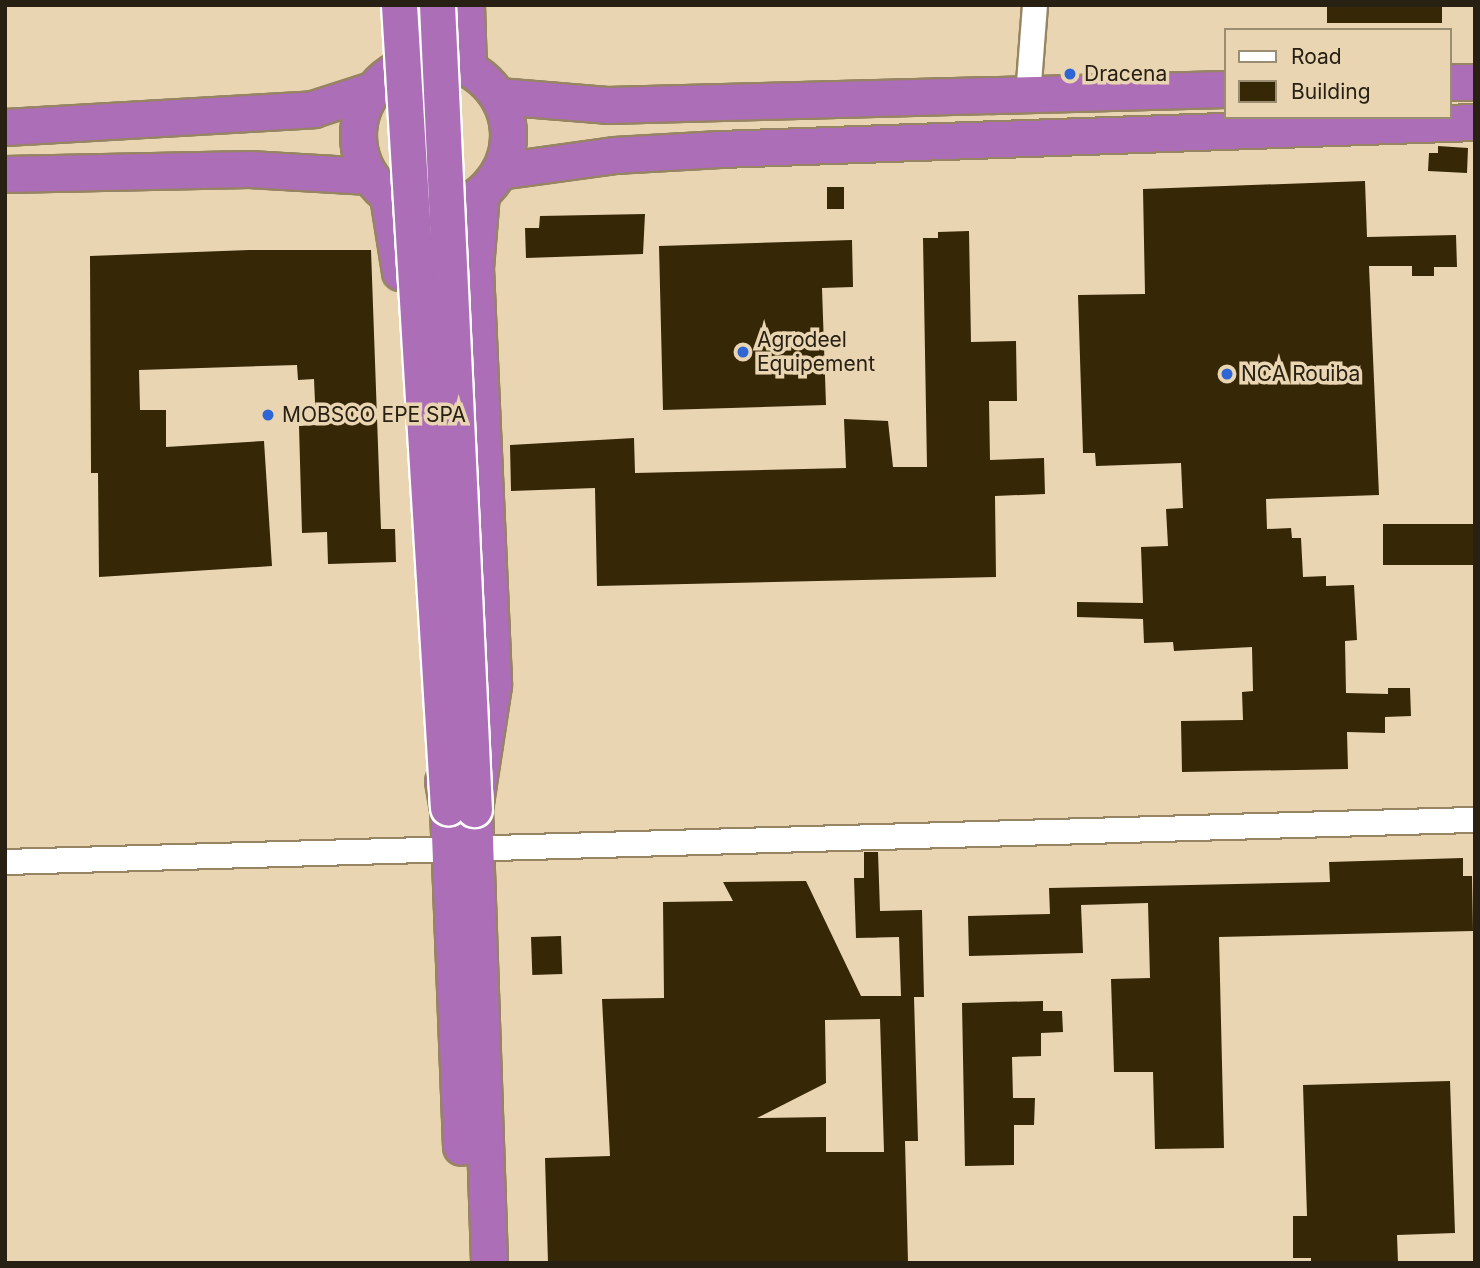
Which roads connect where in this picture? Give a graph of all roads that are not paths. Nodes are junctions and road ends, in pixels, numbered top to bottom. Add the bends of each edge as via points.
1 (383, 5) edge
2 (399, 5) edge
3 (437, 5) edge
4 (466, 5) edge
5 (1035, 5) edge
6 (468, 69) junction
7 (380, 82) junction
8 (1452, 82) edge
9 (1475, 82) edge
10 (1224, 89) edge
11 (498, 96) junction
12 (1028, 96) junction
13 (1475, 122) edge
14 (5, 127) edge
15 (5, 173) edge
16 (490, 182) junction
17 (379, 186) junction
18 (461, 808) junction
19 (1475, 820) edge
20 (463, 850) junction
21 (5, 862) edge
22 (466, 1263) edge
23 (489, 1263) edge

1 - 7 highway
2 - 18 highway, bridge
3 - 18 highway, bridge
4 - 6 highway
5 - 12 street
6 - 7 highway via 427,60
6 - 11 highway
7 - 14 highway via 301,110
7 - 17 highway via 357,133
8 - 9 highway
10 - 12 highway
11 - 12 highway via 607,105
11 - 16 highway via 508,134
13 - 16 highway via 614,155
15 - 17 highway via 249,169
16 - 17 highway via 445,209 406,206
16 - 18 highway via 475,268 493,685
17 - 18 highway via 399,258 423,688
18 - 20 highway
19 - 20 street
20 - 21 street
20 - 22 highway
20 - 23 highway

